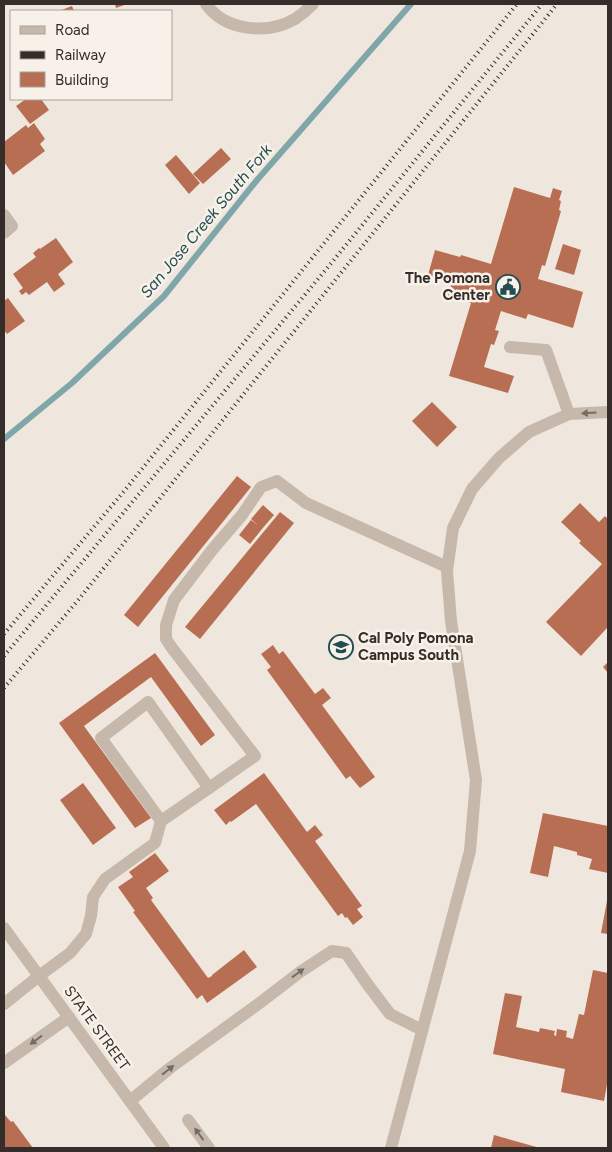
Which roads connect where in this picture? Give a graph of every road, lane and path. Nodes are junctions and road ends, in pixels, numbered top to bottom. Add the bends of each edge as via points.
1 (206, 4) edge
2 (313, 4) edge
3 (4, 215) edge
4 (4, 233) edge
5 (510, 347) dead end
6 (608, 412) edge
7 (569, 414) junction
8 (447, 567) junction
9 (209, 788) junction
10 (161, 821) junction
11 (4, 928) edge
12 (39, 976) junction
13 (4, 1004) edge
14 (69, 1017) junction
15 (422, 1030) junction
16 (4, 1063) edge
17 (130, 1101) junction
18 (188, 1120) dead end
19 (164, 1148) edge
20 (209, 1148) edge
21 (391, 1148) edge

1 - 2 street via 230,24 265,28 295,19
3 - 4 street via 12,226
5 - 7 street via 546,350
6 -> 7 street
7 - 8 street via 529,432 472,488 453,528
8 - 9 street via 306,503 277,481 261,487 174,600 166,625 166,639 172,648 255,756
8 - 15 street via 450,621 476,780 470,851
9 - 10 street
9 - 10 street via 148,702 101,738
10 - 12 street via 154,843 105,879 93,897 86,934 70,952
11 - 12 street, STATE STREET
12 - 13 street
12 - 14 street, STATE STREET
14 -> 16 street
14 - 17 street, STATE STREET
17 -> 15 street via 170,1068 332,951 346,953 390,1014
15 - 21 street
17 - 19 street, STATE STREET
20 -> 18 street

